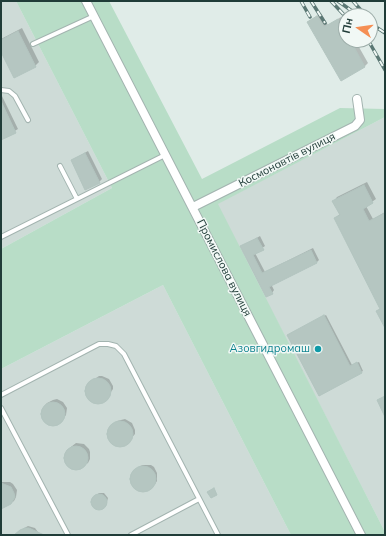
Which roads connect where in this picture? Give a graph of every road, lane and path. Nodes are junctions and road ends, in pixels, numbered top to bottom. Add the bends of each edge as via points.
1 (86, 1) edge
2 (94, 16) junction
3 (33, 44) dead end
4 (1, 90) edge
5 (357, 99) dead end
6 (28, 120) dead end
7 (166, 155) junction
8 (60, 166) dead end
9 (77, 199) junction
10 (193, 208) junction
11 (1, 237) edge
12 (1, 395) edge
13 (1, 408) edge
14 (199, 499) junction
15 (68, 535) edge
16 (130, 535) edge
17 (218, 535) edge
18 (361, 535) edge

1 - 2 street, Промислова вулиця
2 - 3 lane
2 - 7 street, Промислова вулиця
4 - 6 lane via 9,91 15,96
5 - 10 street, Космонавтів вулиця via 360,120 355,126
7 - 9 lane
7 - 10 street, Промислова вулиця
8 - 9 lane
9 - 11 lane
10 - 18 street, Промислова вулиця
12 - 14 lane via 99,344 116,346 124,354
13 - 15 lane
14 - 16 lane
14 - 17 lane

